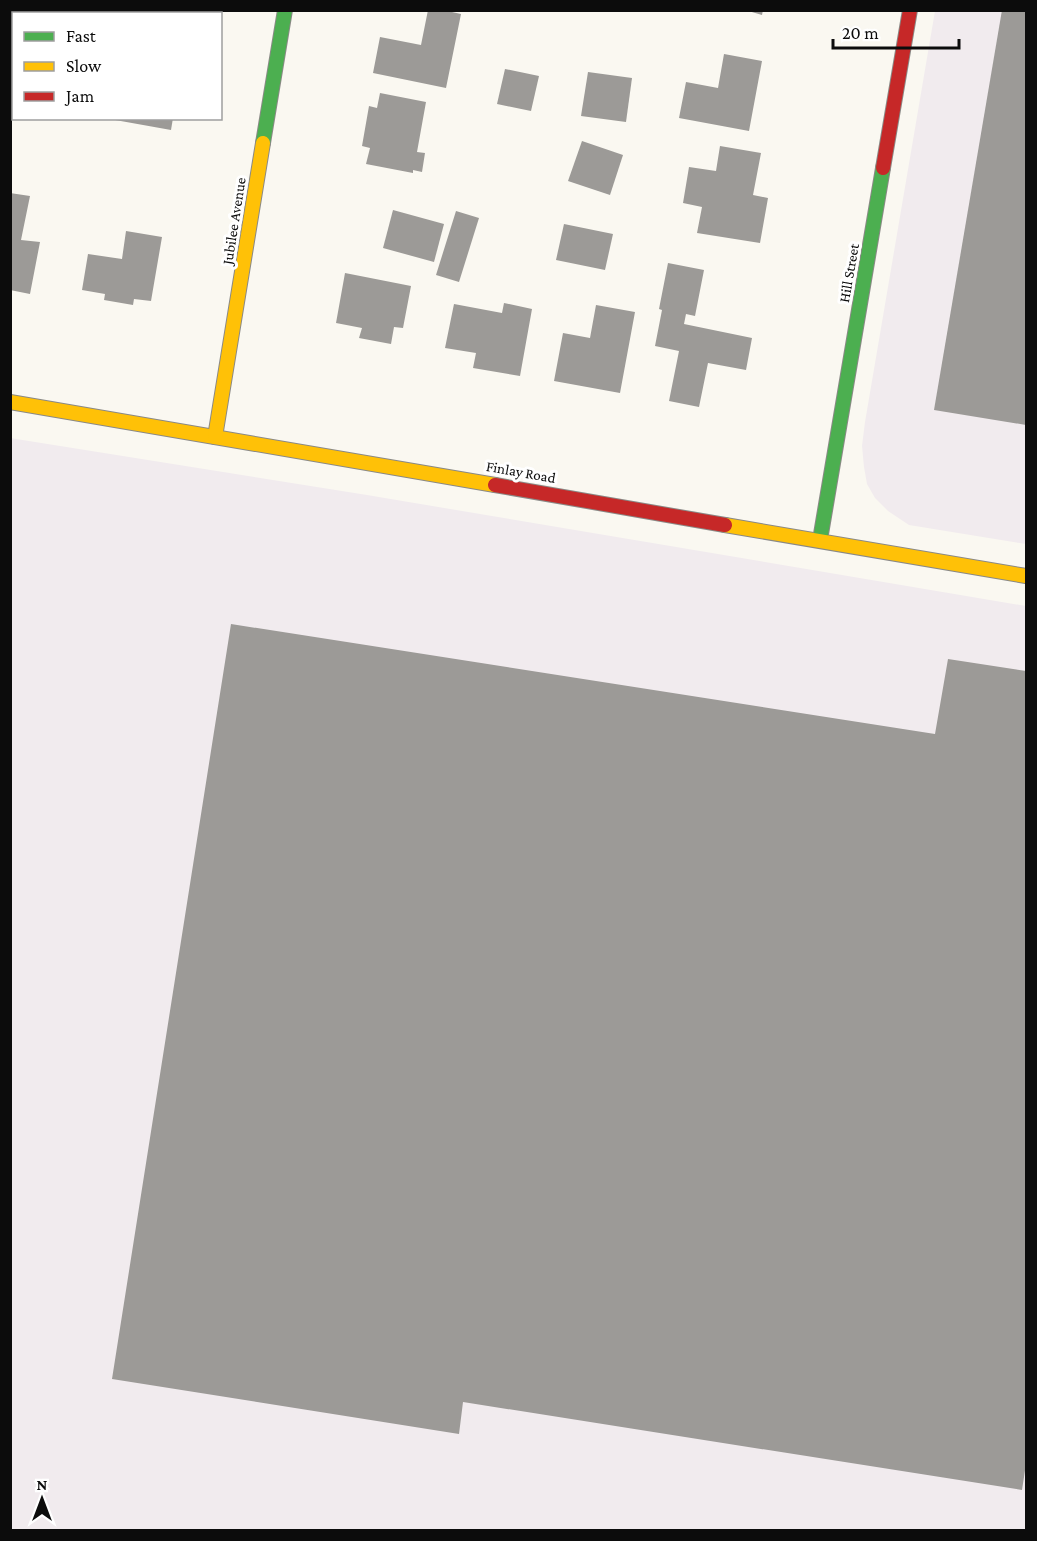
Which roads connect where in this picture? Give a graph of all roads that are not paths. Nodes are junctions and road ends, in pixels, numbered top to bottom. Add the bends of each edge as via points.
1 (285, 10) edge
2 (910, 10) edge
3 (10, 402) edge
4 (215, 437) junction
5 (820, 540) junction
6 (1026, 576) edge

1 - 4 street, Jubilee Avenue
2 - 5 street, Hill Street
3 - 4 street, Finlay Road
4 - 5 street, Finlay Road
5 - 6 street, Finlay Road

